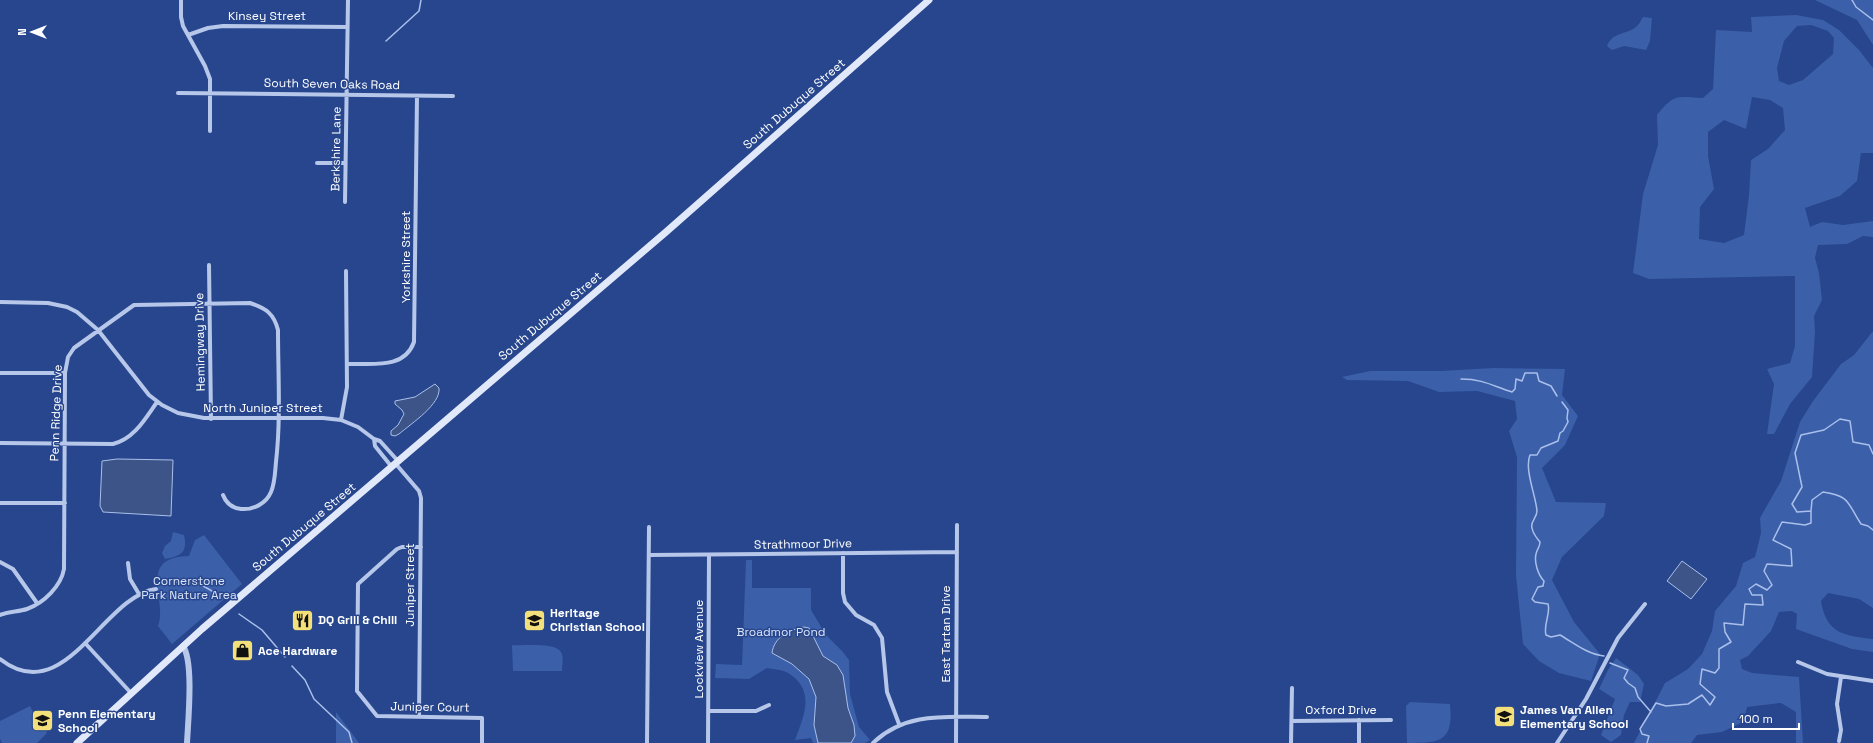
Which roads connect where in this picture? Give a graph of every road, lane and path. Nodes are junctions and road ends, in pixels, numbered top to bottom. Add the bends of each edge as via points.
1 (181, 0) edge
2 (348, 0) edge
3 (929, 0) edge
4 (347, 26) junction
5 (188, 35) junction
6 (178, 92) dead end
7 (210, 93) junction
8 (346, 95) junction
9 (417, 96) junction
10 (453, 96) dead end
11 (210, 131) dead end
12 (317, 163) dead end
13 (345, 164) junction
14 (345, 202) dead end
15 (209, 265) dead end
16 (346, 271) dead end
17 (0, 302) edge
18 (210, 303) junction
19 (98, 330) junction
20 (347, 364) junction
21 (0, 373) edge
22 (65, 373) junction
23 (157, 402) junction
24 (279, 418) junction
25 (211, 419) junction
26 (340, 420) junction
27 (374, 439) junction
28 (0, 443) edge
29 (64, 444) junction
30 (395, 464) junction
31 (223, 495) dead end
32 (0, 503) edge
33 (65, 503) junction
34 (957, 525) dead end
35 (649, 527) dead end
36 (420, 547) junction
37 (957, 552) junction
38 (843, 553) junction
39 (649, 555) junction
40 (709, 555) junction
41 (0, 562) edge
42 (128, 563) dead end
43 (156, 589) dead end
44 (139, 594) junction
45 (37, 603) junction
46 (1645, 604) dead end
47 (0, 615) edge
48 (85, 643) junction
49 (182, 646) junction
50 (0, 659) edge
51 (1798, 662) dead end
52 (1841, 677) junction
53 (1873, 681) edge
54 (1292, 688) dead end
55 (131, 693) junction
56 (769, 705) dead end
57 (708, 710) junction
58 (419, 717) junction
59 (956, 717) junction
60 (987, 717) dead end
61 (1359, 720) junction
62 (1391, 720) dead end
63 (1292, 721) junction
64 (899, 724) junction
65 (1839, 741) dead end
66 (77, 743) edge
67 (187, 743) edge
68 (482, 743) edge
69 (647, 743) edge
70 (708, 743) edge
71 (873, 743) edge
72 (956, 743) edge
73 (1291, 743) edge
74 (1359, 743) edge
75 (1557, 743) edge

1 - 5 street via 181,17
2 - 4 street, Berkshire Lane
3 - 30 main road, South Dubuque Street via 666,232
4 - 5 street, Kinsey Street via 223,26
4 - 8 street, Berkshire Lane
5 - 7 street via 208,73
6 - 7 street, South Seven Oaks Road
7 - 8 street, South Seven Oaks Road
7 - 11 street
8 - 9 street, South Seven Oaks Road
8 - 13 street, Berkshire Lane
9 - 10 street, South Seven Oaks Road
9 - 20 street, Yorkshire Street via 414,342 409,352 394,362
12 - 13 street
13 - 14 street, Berkshire Lane
15 - 18 street, Hemingway Drive
16 - 20 street
17 - 19 street, North Juniper Street via 48,303 62,306 77,312
18 - 19 street, Penn Ridge Drive via 134,305
18 - 24 street, Penn Ridge Drive via 250,303 265,308 275,320 278,330
18 - 25 street, Hemingway Drive
19 - 22 street, Penn Ridge Drive via 74,348 68,357
19 - 23 street, North Juniper Street via 142,387
20 - 26 street via 346,395
21 - 22 street
22 - 29 street, Penn Ridge Drive
23 - 25 street, North Juniper Street via 187,416
23 - 29 street via 132,436 121,442
24 - 25 street, North Juniper Street
24 - 26 street, North Juniper Street
24 - 31 street, Penn Ridge Drive via 273,485 266,500 252,508 238,509 226,503
26 - 27 street, North Juniper Street via 358,427
27 - 30 street, North Juniper Street via 380,441
27 - 30 street, North Juniper Street via 375,446
28 - 29 street
29 - 33 street, Penn Ridge Drive
30 - 36 street, Juniper Street via 420,494
30 - 49 main road, South Dubuque Street
32 - 33 street
33 - 45 street, Penn Ridge Drive via 63,573 54,589
34 - 37 street, East Tartan Drive
35 - 39 street
36 - 58 street, Juniper Street
36 - 58 street, Juniper Court via 397,549 358,584 357,691 377,716
37 - 38 street, Strathmoor Drive
37 - 59 street, East Tartan Drive
38 - 40 street, Strathmoor Drive
38 - 64 street via 845,602 856,615 874,625 882,638 886,692
39 - 40 street, Strathmoor Drive
39 - 69 street
40 - 57 street, Lockview Avenue
41 - 45 street via 13,569
42 - 44 street via 130,579
43 - 44 street
44 - 48 street
45 - 47 street, Penn Ridge Drive via 26,609
46 - 75 street via 1615,644 1586,699
48 - 50 street via 65,661 43,670 19,669
48 - 55 street
49 - 55 main road, South Dubuque Street
49 - 67 street via 187,654 189,683
51 - 52 street
52 - 53 street
52 - 65 street via 1838,704 1841,730
54 - 63 street
55 - 66 main road, South Dubuque Street
56 - 57 street via 756,710
57 - 70 street, Lockview Avenue
58 - 68 street, Juniper Court via 482,718
59 - 60 street
59 - 64 street via 923,717
59 - 72 street, East Tartan Drive
61 - 62 street, Oxford Drive
61 - 63 street, Oxford Drive
61 - 74 street
63 - 73 street
64 - 71 street

